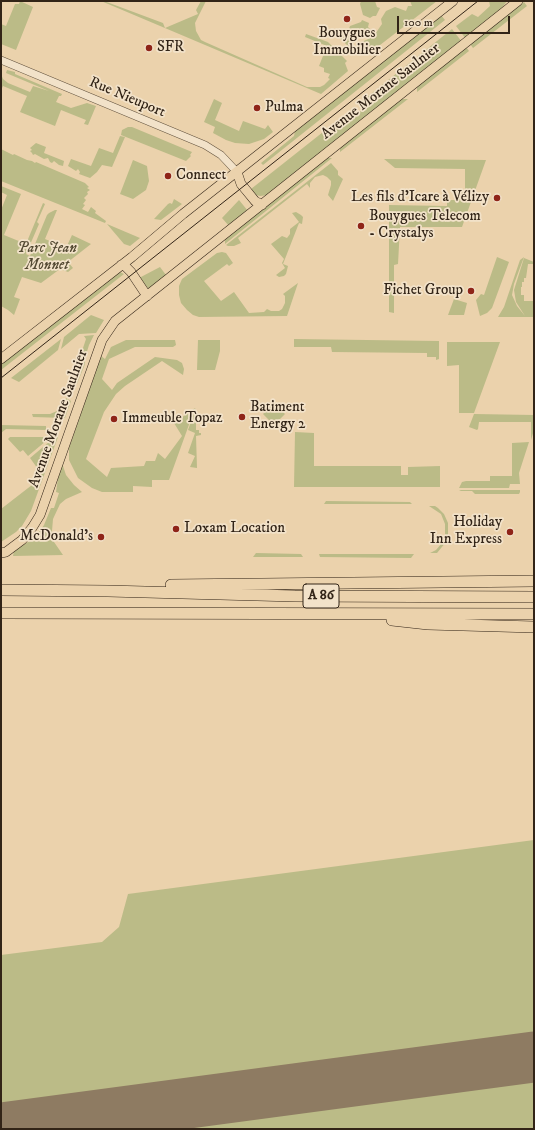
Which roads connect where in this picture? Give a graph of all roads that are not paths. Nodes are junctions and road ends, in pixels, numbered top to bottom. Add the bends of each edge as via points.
1 (453, 1) edge
2 (518, 1) edge
3 (1, 60) edge
4 (237, 172) junction
5 (262, 205) junction
6 (121, 265) junction
7 (147, 296) junction
8 (1, 359) edge
9 (1, 553) edge
10 (534, 574) edge
11 (511, 581) junction
12 (534, 581) edge
13 (1, 590) edge
14 (108, 591) junction
15 (534, 597) edge
16 (1, 613) edge
17 (348, 614) junction
18 (534, 614) edge
19 (534, 627) edge

1 - 4 main road, Avenue Morane Saulnier
2 - 5 main road, Avenue Morane Saulnier
3 - 4 street, Rue Nieuport via 205,145 221,155
4 - 5 main road via 241,184 255,201
4 - 6 main road, Avenue Morane Saulnier
5 - 7 main road, Avenue Morane Saulnier
6 - 7 main road via 131,272
6 - 8 main road, Avenue Morane Saulnier
7 - 9 main road, Avenue Morane Saulnier via 115,321 106,333 40,515 22,540
10 - 11 highway
11 - 12 highway
11 - 14 highway via 162,586
13 - 14 highway, A 86
14 - 15 highway, A 86 via 295,596
16 - 17 highway, A 86
17 - 18 highway, A 86
17 - 19 highway via 428,624

